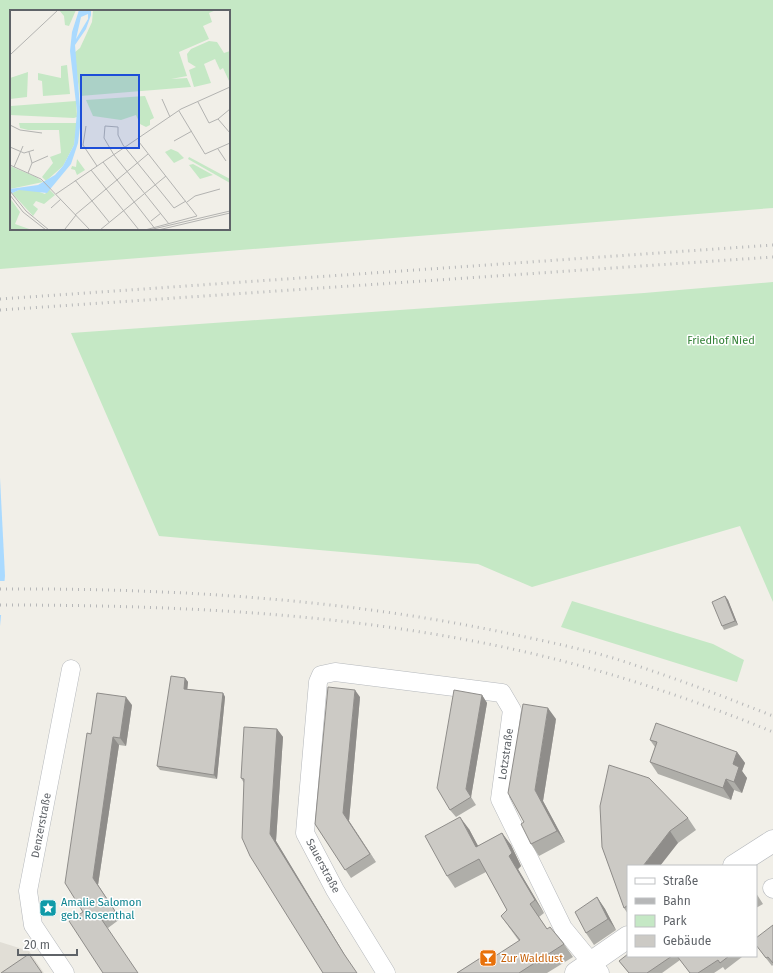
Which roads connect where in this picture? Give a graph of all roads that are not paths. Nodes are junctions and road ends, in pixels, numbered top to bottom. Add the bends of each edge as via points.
1 (71, 669) dead end
2 (321, 675) joint
3 (773, 841) edge
4 (736, 865) edge
5 (627, 938) edge
6 (589, 970) edge
7 (65, 973) edge
8 (386, 973) edge

1 - 7 street, Denzerstraße via 28,891 33,925
2 - 6 street, Lotzstraße via 336,672 502,693 512,710 500,799 564,928
2 - 8 street, Sauerstraße via 318,682 306,833 336,890
3 - 4 street
5 - 6 street

